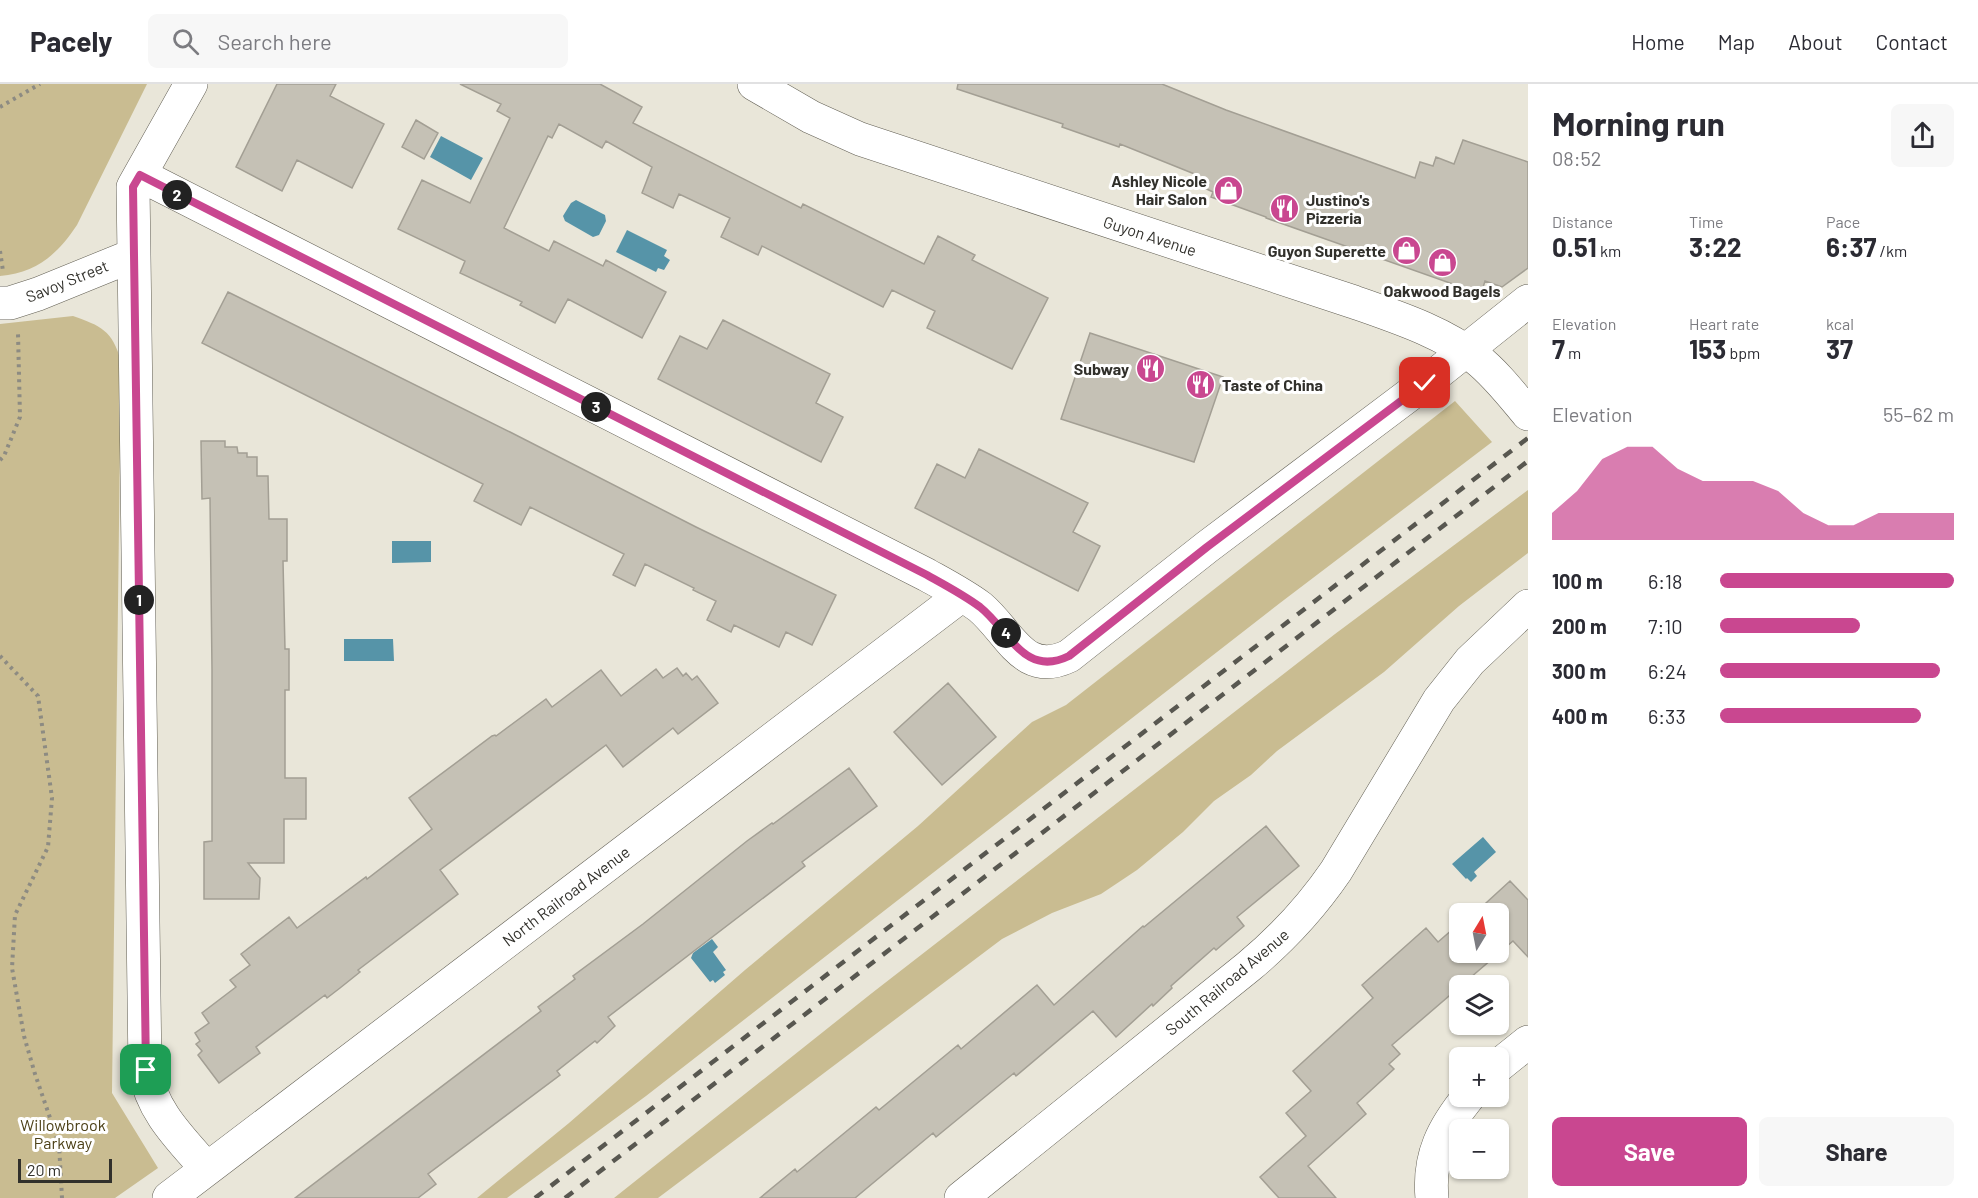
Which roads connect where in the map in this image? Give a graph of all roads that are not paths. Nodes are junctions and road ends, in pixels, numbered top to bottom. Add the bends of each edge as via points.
1 (191, 84) edge
2 (754, 84) edge
3 (140, 175) junction
4 (134, 255) junction
5 (1528, 302) edge
6 (7, 304) edge
7 (1465, 351) junction
8 (1528, 414) edge
9 (962, 595) junction
10 (1528, 606) edge
11 (1528, 1042) edge
12 (1509, 1057) edge
13 (1462, 1107) edge
14 (207, 1169) junction
15 (169, 1198) edge
16 (961, 1198) edge
17 (1432, 1198) edge

1 - 3 street
2 - 7 street, Guyon Avenue via 811,117 860,139 1354,302 1414,325
3 - 4 street via 133,187
3 - 9 street
4 - 6 street, Savoy Street
4 - 14 street via 146,1070 150,1093 162,1115
5 - 7 street
7 - 8 street, Guyon Avenue via 1482,363
7 - 9 street via 1057,662 1030,659 993,619
9 - 14 street, North Railroad Avenue
10 - 16 street, South Railroad Avenue via 1470,661 1439,700 1336,871 1291,929 1248,968
11 - 12 street
13 - 17 street via 1434,1155
14 - 15 street, North Railroad Avenue

